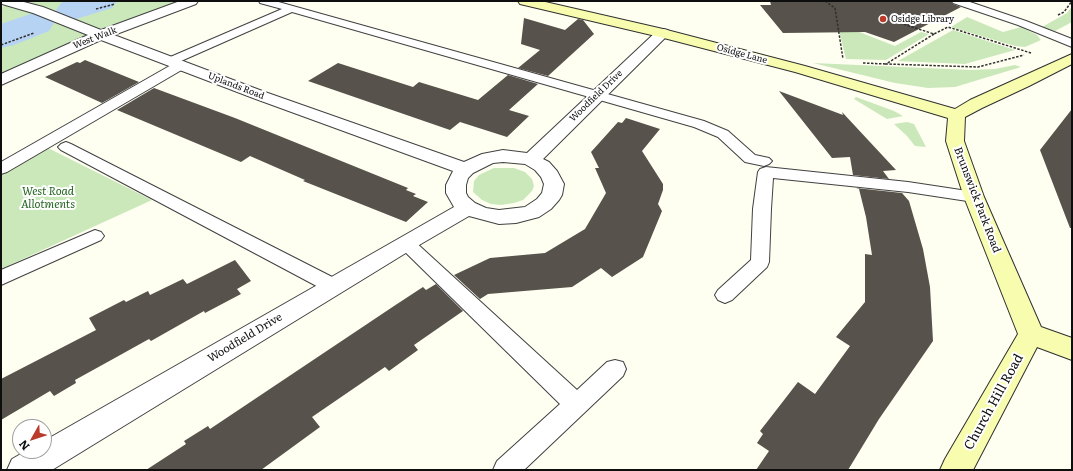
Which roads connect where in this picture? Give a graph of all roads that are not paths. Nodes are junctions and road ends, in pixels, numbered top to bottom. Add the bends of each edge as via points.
1 (7, 1) edge
2 (192, 1) edge
3 (264, 1) edge
4 (524, 1) edge
5 (957, 1) edge
6 (1, 3) edge
7 (291, 9) junction
8 (663, 33) junction
9 (101, 35) junction
10 (1072, 43) edge
11 (1072, 58) edge
12 (176, 63) junction
13 (1, 80) edge
14 (596, 96) junction
15 (957, 115) junction
16 (66, 147) dead end
17 (531, 160) junction
18 (764, 161) dead end
19 (1, 169) edge
20 (466, 169) junction
21 (974, 197) junction
22 (468, 208) junction
23 (95, 236) dead end
24 (406, 243) junction
25 (1, 278) edge
26 (333, 286) junction
27 (725, 295) dead end
28 (1032, 334) junction
29 (1072, 349) edge
30 (615, 369) dead end
31 (576, 404) junction
32 (23, 470) edge
33 (506, 470) edge
34 (956, 470) edge

1 - 6 street
1 - 9 street, Uplands Road via 38,10
2 - 9 street, West Walk
3 - 7 lane
4 - 8 main road, Osidge Lane
5 - 10 lane
7 - 12 lane
7 - 14 lane
8 - 14 street, Woodfield Drive
8 - 15 main road, Osidge Lane via 800,69
9 - 12 street, Uplands Road
9 - 13 street, West Walk
11 - 15 main road
12 - 19 lane
12 - 20 street, Uplands Road
14 - 17 street, Woodfield Drive
14 - 18 lane via 699,124 723,134 750,159
15 - 21 main road, Brunswick Park Road via 955,141
16 - 26 lane
17 - 20 street via 489,158
17 - 22 street via 542,166 554,184 552,195 544,204 532,212 510,217 482,214
20 - 22 street via 459,176 456,193
21 - 27 lane via 908,187 766,172 760,262
21 - 28 main road, Brunswick Park Road
22 - 24 street, Woodfield Drive
23 - 25 lane
24 - 26 street, Woodfield Drive
24 - 31 lane
26 - 32 street, Woodfield Drive
28 - 29 main road
28 - 34 main road, Church Hill Road
30 - 31 lane
31 - 33 lane

